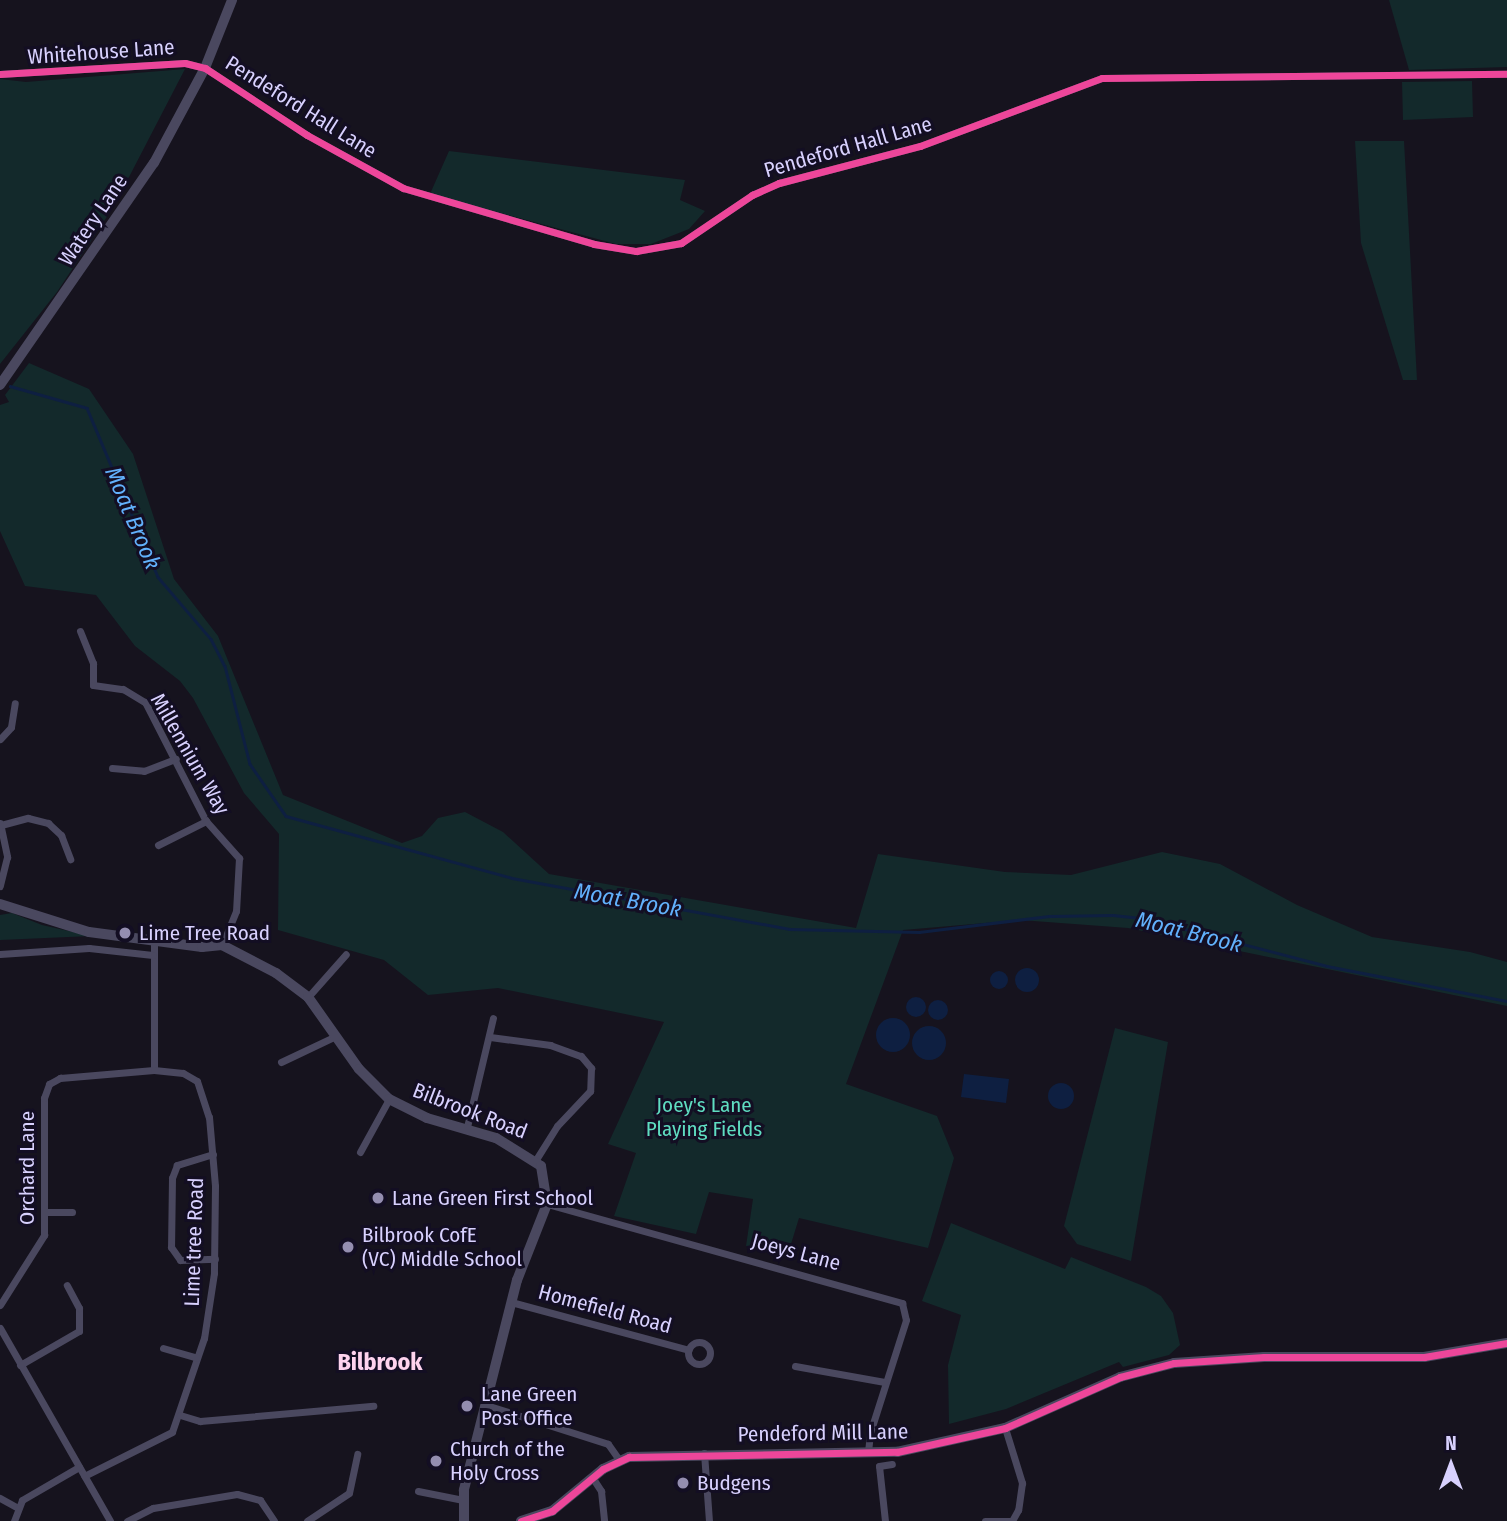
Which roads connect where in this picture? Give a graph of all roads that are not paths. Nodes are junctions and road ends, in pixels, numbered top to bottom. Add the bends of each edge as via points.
1 (232, 0) edge
2 (205, 68) junction
3 (0, 74) edge
4 (1507, 74) edge
5 (0, 385) edge
6 (80, 631) dead end
7 (15, 703) dead end
8 (0, 739) edge
9 (176, 759) junction
10 (112, 768) dead end
11 (206, 821) junction
12 (0, 824) edge
13 (158, 845) dead end
14 (70, 859) dead end
15 (0, 886) edge
16 (0, 904) edge
17 (154, 939) junction
18 (222, 945) junction
19 (0, 954) edge
20 (346, 954) dead end
21 (153, 955) junction
22 (308, 997) junction
23 (493, 1018) dead end
24 (336, 1036) junction
25 (490, 1037) junction
26 (281, 1062) dead end
27 (154, 1070) junction
28 (389, 1099) junction
29 (467, 1127) junction
30 (360, 1152) dead end
31 (213, 1154) junction
32 (536, 1160) junction
33 (547, 1203) junction
34 (46, 1212) junction
35 (72, 1212) dead end
36 (215, 1259) junction
37 (67, 1285) dead end
38 (511, 1302) junction
39 (0, 1305) edge
40 (0, 1328) edge
41 (1507, 1343) edge
42 (163, 1349) dead end
43 (689, 1350) dead end
44 (197, 1358) junction
45 (20, 1365) junction
46 (795, 1366) dead end
47 (885, 1382) junction
48 (486, 1405) junction
49 (373, 1406) dead end
50 (180, 1415) junction
51 (1004, 1428) junction
52 (704, 1453) junction
53 (868, 1453) junction
54 (357, 1454) dead end
55 (619, 1460) junction
56 (891, 1464) dead end
57 (879, 1466) junction
58 (79, 1467) junction
59 (870, 1468) dead end
60 (84, 1476) junction
61 (592, 1478) junction
62 (418, 1491) dead end
63 (0, 1498) edge
64 (463, 1500) junction
65 (16, 1507) junction
66 (14, 1521) edge
67 (110, 1521) edge
68 (127, 1521) edge
69 (274, 1521) edge
70 (307, 1521) edge
71 (464, 1521) edge
72 (521, 1521) edge
73 (604, 1521) edge
74 (709, 1521) edge
75 (885, 1521) edge
76 (985, 1521) edge
77 (1012, 1521) edge

1 - 2 street, Watery Lane
2 - 3 street, Whitehouse Lane via 185,63
2 - 4 street, Pendeford Hall Lane via 307,135 403,188 594,244 636,251 681,243 752,195 779,183 920,146 1102,78
2 - 5 street, Watery Lane via 154,163
6 - 9 street, Millennium Way via 93,663 93,685 123,689 139,697
7 - 8 street via 11,727
9 - 10 street via 144,771
9 - 11 street, Millennium Way
11 - 13 street
11 - 18 street, Millennium Way via 234,851 241,867 236,911
12 - 14 street via 42,820 61,835
12 - 15 street via 7,857
16 - 17 street, Bilbrook Road via 71,928
17 - 18 street, Bilbrook Road
17 - 21 street
18 - 22 street, Bilbrook Road via 276,972
19 - 21 street via 78,948
20 - 22 street
21 - 27 street
22 - 24 street, Bilbrook Road
23 - 25 street
24 - 26 street
24 - 28 street, Bilbrook Road via 359,1069
25 - 29 street
25 - 32 street via 562,1048 581,1056 591,1068 590,1091 557,1126
27 - 31 street, Lime tree Road via 183,1073 202,1087
27 - 34 street, Orchard Lane via 60,1078 49,1084 44,1098
28 - 29 street, Bilbrook Road via 426,1118
28 - 30 street
29 - 32 street, Bilbrook Road
31 - 36 street, Lime tree Road
31 - 36 street via 177,1165 172,1178 171,1247 180,1260
32 - 33 street, Bilbrook Road via 546,1179
33 - 38 street via 523,1257
33 - 47 street, Joeys Lane via 894,1298 906,1307 906,1320
34 - 35 street
34 - 39 street, Orchard Lane via 41,1244 6,1289
36 - 44 street, Lime tree Road via 210,1310
37 - 45 street via 79,1308 79,1331
38 - 43 street, Homefield Road
38 - 48 street
40 - 45 street
41 - 51 street, Pendeford Mill Lane via 1424,1357 1264,1357 1174,1363 1120,1377
42 - 44 street
44 - 50 street, Lime tree Road
45 - 58 street
46 - 47 street
47 - 53 street, Joeys Lane
48 - 55 street via 608,1444
48 - 64 street
49 - 50 street via 200,1421
50 - 60 street, Lime tree Road via 172,1432
51 - 53 street, Pendeford Mill Lane via 946,1444
51 - 77 street via 1021,1483
52 - 53 street, Pendeford Mill Lane
52 - 55 street, Pendeford Mill Lane
52 - 74 street
54 - 70 street via 349,1493
55 - 61 street, Pendeford Mill Lane
56 - 57 street
57 - 59 street
57 - 75 street
58 - 60 street
58 - 65 street
60 - 67 street
61 - 72 street, Pendeford Mill Lane via 552,1511
61 - 73 street via 600,1491
62 - 64 street
63 - 65 street
64 - 71 street
65 - 66 street
68 - 69 street via 153,1508 237,1494 260,1500
76 - 77 street

